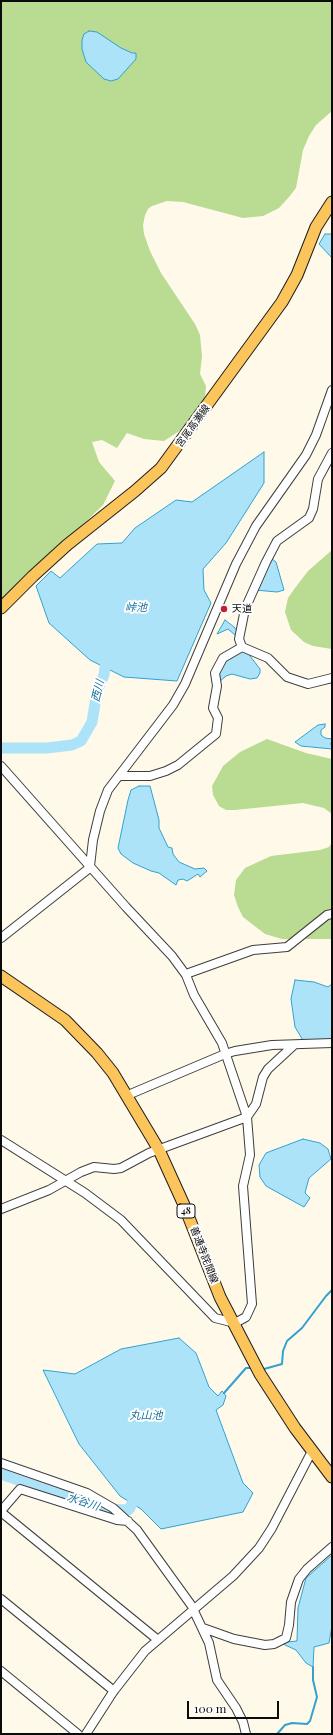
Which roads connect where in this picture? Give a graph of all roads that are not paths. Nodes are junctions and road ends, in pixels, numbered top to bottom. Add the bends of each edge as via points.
1 (332, 202) edge
2 (332, 390) edge
3 (332, 453) edge
4 (1, 608) edge
5 (242, 647) junction
6 (332, 678) edge
7 (1, 766) edge
8 (119, 776) junction
9 (90, 866) junction
10 (332, 914) edge
11 (1, 938) edge
12 (186, 974) junction
13 (1, 976) edge
14 (332, 1043) edge
15 (294, 1045) junction
16 (225, 1054) junction
17 (128, 1095) junction
18 (247, 1117) junction
19 (1, 1140) edge
20 (159, 1150) junction
21 (66, 1181) junction
22 (1, 1209) edge
23 (235, 1323) junction
24 (312, 1451) junction
25 (1, 1463) edge
26 (332, 1477) edge
27 (1, 1511) edge
28 (128, 1521) junction
29 (332, 1547) edge
30 (1, 1599) edge
31 (194, 1609) junction
32 (203, 1628) junction
33 (158, 1640) junction
34 (1, 1671) edge
35 (114, 1692) junction
36 (78, 1734) edge
37 (86, 1734) edge
38 (246, 1734) edge

1 - 4 main road, 宮尾高瀬線 via 316,228 297,275 282,302 165,463 135,491 66,545
2 - 8 street via 306,455 256,526 236,564 185,684 160,724
3 - 5 street via 318,479 309,518 277,541 266,562 245,609 239,639
5 - 6 street via 268,658 287,676 308,684
5 - 8 street via 222,658 215,673 217,686 213,708 218,718 216,734 178,765 166,771 150,776
7 - 9 street
8 - 9 street via 108,790 100,811
9 - 11 street
9 - 12 street
10 - 12 street via 287,947 252,950
12 - 16 street via 194,995 222,1043
13 - 17 main road, 善通寺詫間線 / 48 via 65,1020 97,1053
14 - 15 street
15 - 16 street via 249,1048
15 - 18 street via 268,1069 256,1104
16 - 17 street
16 - 18 street
17 - 20 main road, 善通寺詫間線 / 48
18 - 20 street
18 - 23 street via 250,1155 244,1186 252,1304 246,1317
19 - 21 street
20 - 21 street via 121,1168 94,1167
20 - 23 main road, 善通寺詫間線 / 48 via 184,1205 220,1297
21 - 22 street
21 - 23 street via 121,1220 215,1318
23 - 24 main road, 善通寺詫間線 / 48 via 260,1374
24 - 26 main road, 善通寺詫間線 / 48
24 - 31 street via 259,1548 233,1576
25 - 28 street via 87,1493 113,1508
27 - 28 street via 20,1489 110,1518
27 - 33 street
28 - 31 street
29 - 32 street via 299,1579 291,1602 286,1638 265,1645 234,1639
30 - 35 street
31 - 32 street
31 - 33 street
32 - 38 street via 218,1680 236,1708
33 - 35 street via 145,1651
34 - 36 street
35 - 37 street

